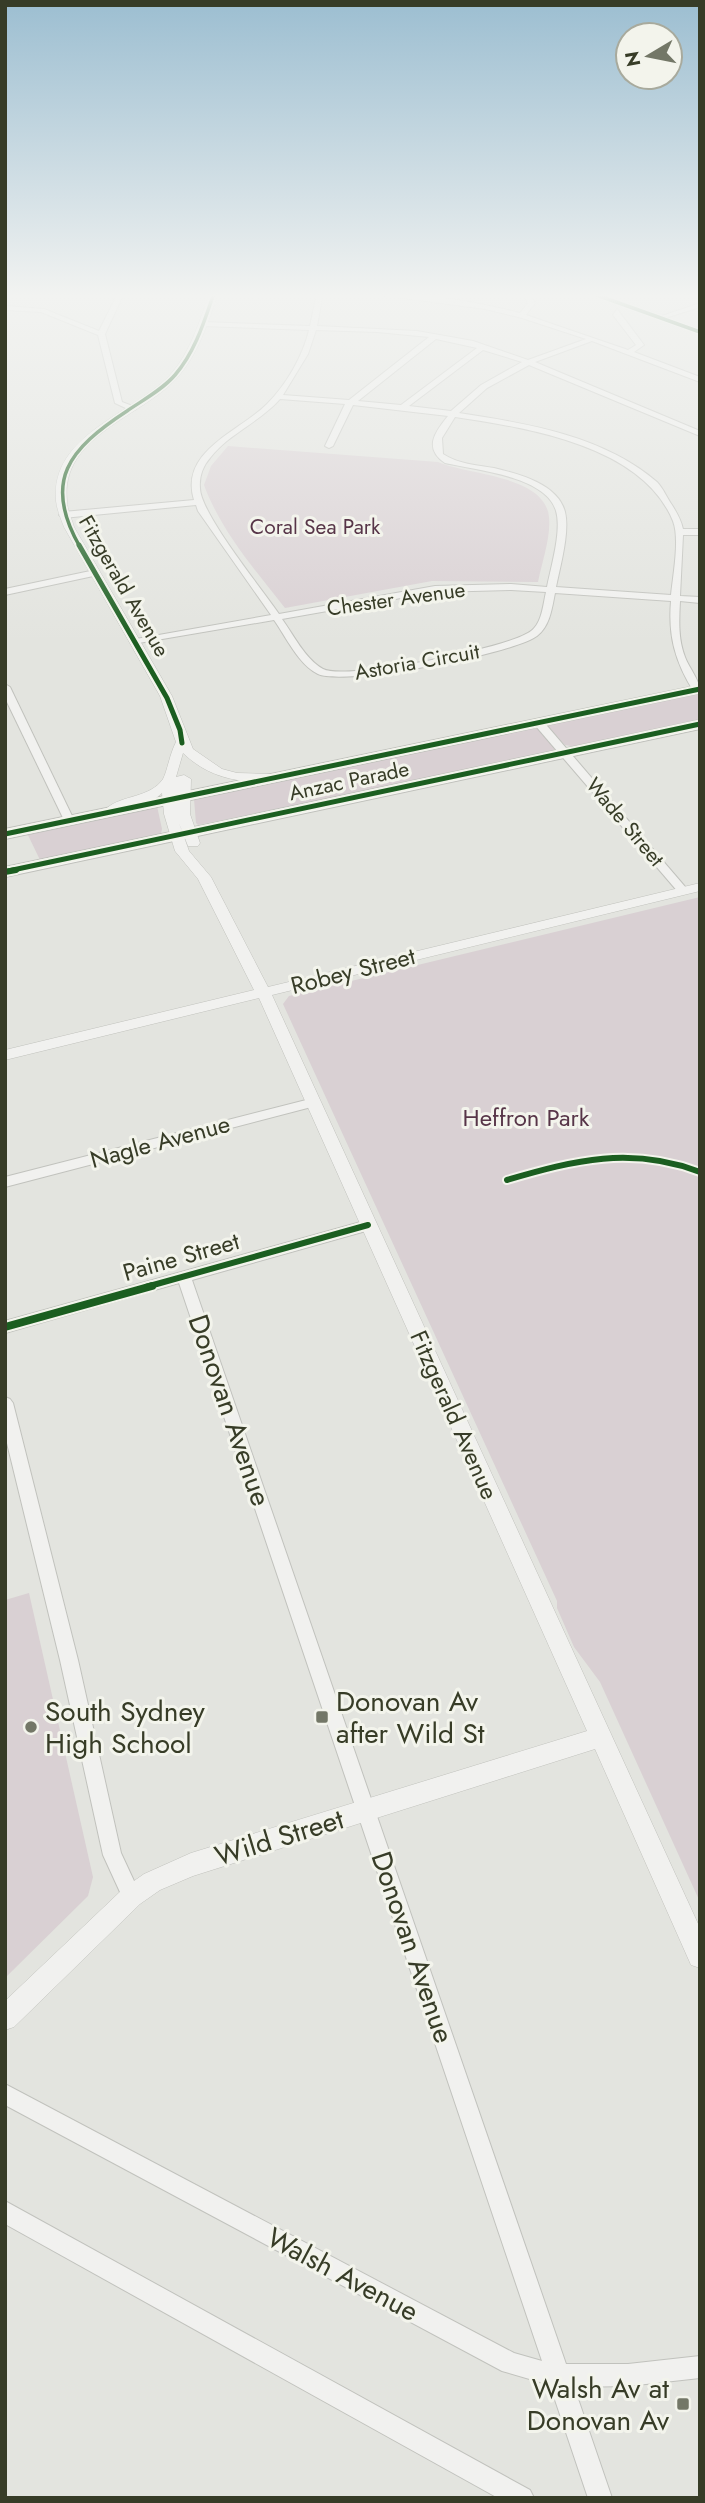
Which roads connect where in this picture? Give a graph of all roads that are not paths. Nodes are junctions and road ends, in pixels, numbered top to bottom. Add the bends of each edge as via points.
1 (130, 410) edge
2 (263, 410) edge
3 (347, 410) edge
4 (409, 410) edge
5 (458, 410) edge
6 (642, 410) edge
7 (453, 415) junction
8 (700, 434) edge
9 (329, 446) dead end
10 (198, 502) junction
11 (63, 515) junction
12 (700, 532) edge
13 (679, 533) junction
14 (95, 573) junction
15 (550, 589) junction
16 (5, 592) edge
17 (676, 599) junction
18 (700, 600) edge
19 (277, 617) junction
20 (136, 642) junction
21 (5, 687) edge
22 (699, 689) edge
23 (538, 722) junction
24 (700, 724) edge
25 (185, 747) junction
26 (566, 753) junction
27 (272, 778) junction
28 (171, 779) junction
29 (175, 798) junction
30 (76, 819) junction
31 (5, 834) edge
32 (182, 834) junction
33 (5, 872) edge
34 (700, 887) edge
35 (683, 891) junction
36 (264, 992) junction
37 (5, 1055) edge
38 (314, 1102) junction
39 (5, 1182) edge
40 (368, 1226) junction
41 (184, 1276) junction
42 (5, 1327) edge
43 (5, 1403) edge
44 (599, 1738) junction
45 (366, 1810) junction
46 (132, 1896) junction
47 (700, 1956) edge
48 (5, 2018) edge
49 (5, 2094) edge
50 (5, 2212) edge
51 (700, 2367) edge
52 (559, 2376) junction
53 (598, 2491) edge
54 (522, 2498) edge

1 - 11 street, Fitzgerald Avenue via 95,435 66,465 60,495
2 - 10 street via 205,458 195,479
3 - 9 street
4 - 7 street
5 - 7 street
6 - 8 street
7 - 13 street via 530,427 609,454 659,491 675,516
7 - 15 street, Astoria Circuit via 439,436 439,455 453,463 529,482 558,506 562,516
10 - 11 street
10 - 19 street, Astoria Circuit
11 - 14 street, Fitzgerald Avenue
12 - 13 street
13 - 17 street
14 - 16 street
14 - 20 street, Fitzgerald Avenue
15 - 17 street, Chester Avenue
15 - 19 street, Chester Avenue via 435,589
15 - 19 street, Astoria Circuit via 542,625 525,639 363,674 317,670
17 - 18 street, Chester Avenue
17 - 22 street via 673,632 677,652 683,669
19 - 20 street, Chester Avenue
20 - 25 street, Fitzgerald Avenue via 175,715
21 - 30 street
22 - 23 main road, Anzac Parade
23 - 26 street, Wade Street
23 - 27 main road, Anzac Parade
24 - 26 main road, Anzac Parade
25 - 27 street via 225,776
25 - 28 street, Fitzgerald Avenue via 177,751
25 - 29 street, Fitzgerald Avenue
26 - 32 main road, Anzac Parade
26 - 35 street, Wade Street
27 - 29 main road, Anzac Parade
28 - 29 street, Fitzgerald Avenue
28 - 30 street via 145,798
29 - 30 main road, Anzac Parade
29 - 32 street, Fitzgerald Avenue
30 - 31 main road, Anzac Parade
32 - 33 main road, Anzac Parade
32 - 36 street, Fitzgerald Avenue via 194,870 204,877
34 - 35 street, Robey Street
35 - 36 street, Robey Street
36 - 37 street, Robey Street
36 - 38 street, Fitzgerald Avenue
38 - 39 street, Nagle Avenue
38 - 40 street, Fitzgerald Avenue
40 - 41 street, Paine Street
40 - 44 street, Fitzgerald Avenue
41 - 42 street, Paine Street
41 - 45 street, Donovan Avenue
43 - 46 street via 112,1856
44 - 45 street, Wild Street
44 - 47 street, Fitzgerald Avenue
45 - 46 street, Wild Street via 191,1865
45 - 52 street, Donovan Avenue
46 - 48 street, Wild Street
49 - 52 street, Walsh Avenue via 510,2363
50 - 54 street
51 - 52 street, Walsh Avenue via 608,2377
52 - 53 street, Donovan Avenue

